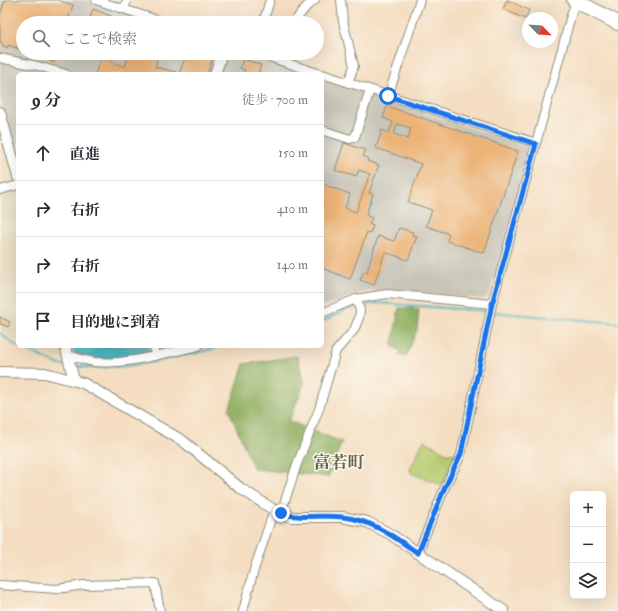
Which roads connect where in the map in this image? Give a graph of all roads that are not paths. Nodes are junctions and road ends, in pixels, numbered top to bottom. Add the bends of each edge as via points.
1 (96, 0) edge
2 (127, 0) edge
3 (270, 0) edge
4 (315, 0) edge
5 (341, 0) edge
6 (420, 0) edge
7 (593, 0) edge
8 (575, 1) edge
9 (124, 9) junction
10 (618, 13) edge
11 (145, 16) edge
12 (266, 16) edge
13 (299, 16) edge
14 (618, 24) edge
15 (0, 58) edge
16 (220, 60) edge
17 (277, 60) edge
18 (59, 72) edge
19 (216, 72) edge
20 (314, 72) edge
21 (324, 75) edge
22 (348, 83) junction
23 (370, 90) junction
24 (388, 96) junction
25 (0, 112) edge
26 (1, 122) edge
27 (324, 131) edge
28 (536, 144) junction
29 (16, 171) edge
30 (16, 186) edge
31 (0, 190) edge
32 (358, 304) junction
33 (490, 310) junction
34 (324, 312) edge
35 (153, 348) edge
36 (188, 348) edge
37 (155, 355) junction
38 (68, 358) edge
39 (0, 372) edge
40 (74, 380) junction
41 (278, 511) junction
42 (418, 553) junction
43 (0, 585) edge
44 (160, 611) edge
45 (243, 611) edge
46 (504, 611) edge

1 - 9 street
2 - 9 street
3 - 12 street
4 - 13 street
5 - 22 street via 343,21 354,66
6 - 24 street
7 - 10 highway
8 - 14 highway
8 - 28 street
9 - 11 street
15 - 18 street
16 - 19 street
17 - 20 street
21 - 22 street
22 - 23 street
23 - 24 street
23 - 27 street via 355,137 350,139
24 - 28 street
25 - 26 street
26 - 29 street
28 - 33 street
30 - 31 street
32 - 33 street via 387,294
32 - 34 street
32 - 41 street via 357,324 336,351 319,409
33 - 42 street via 461,454
35 - 37 street
36 - 37 street
37 - 38 street via 108,362
38 - 40 street
39 - 40 street via 45,372
40 - 41 street via 96,390 183,441 240,488
41 - 42 street via 292,517 342,517 367,522
41 - 45 street via 254,570
42 - 46 street
43 - 44 street via 57,589 84,585 155,583

